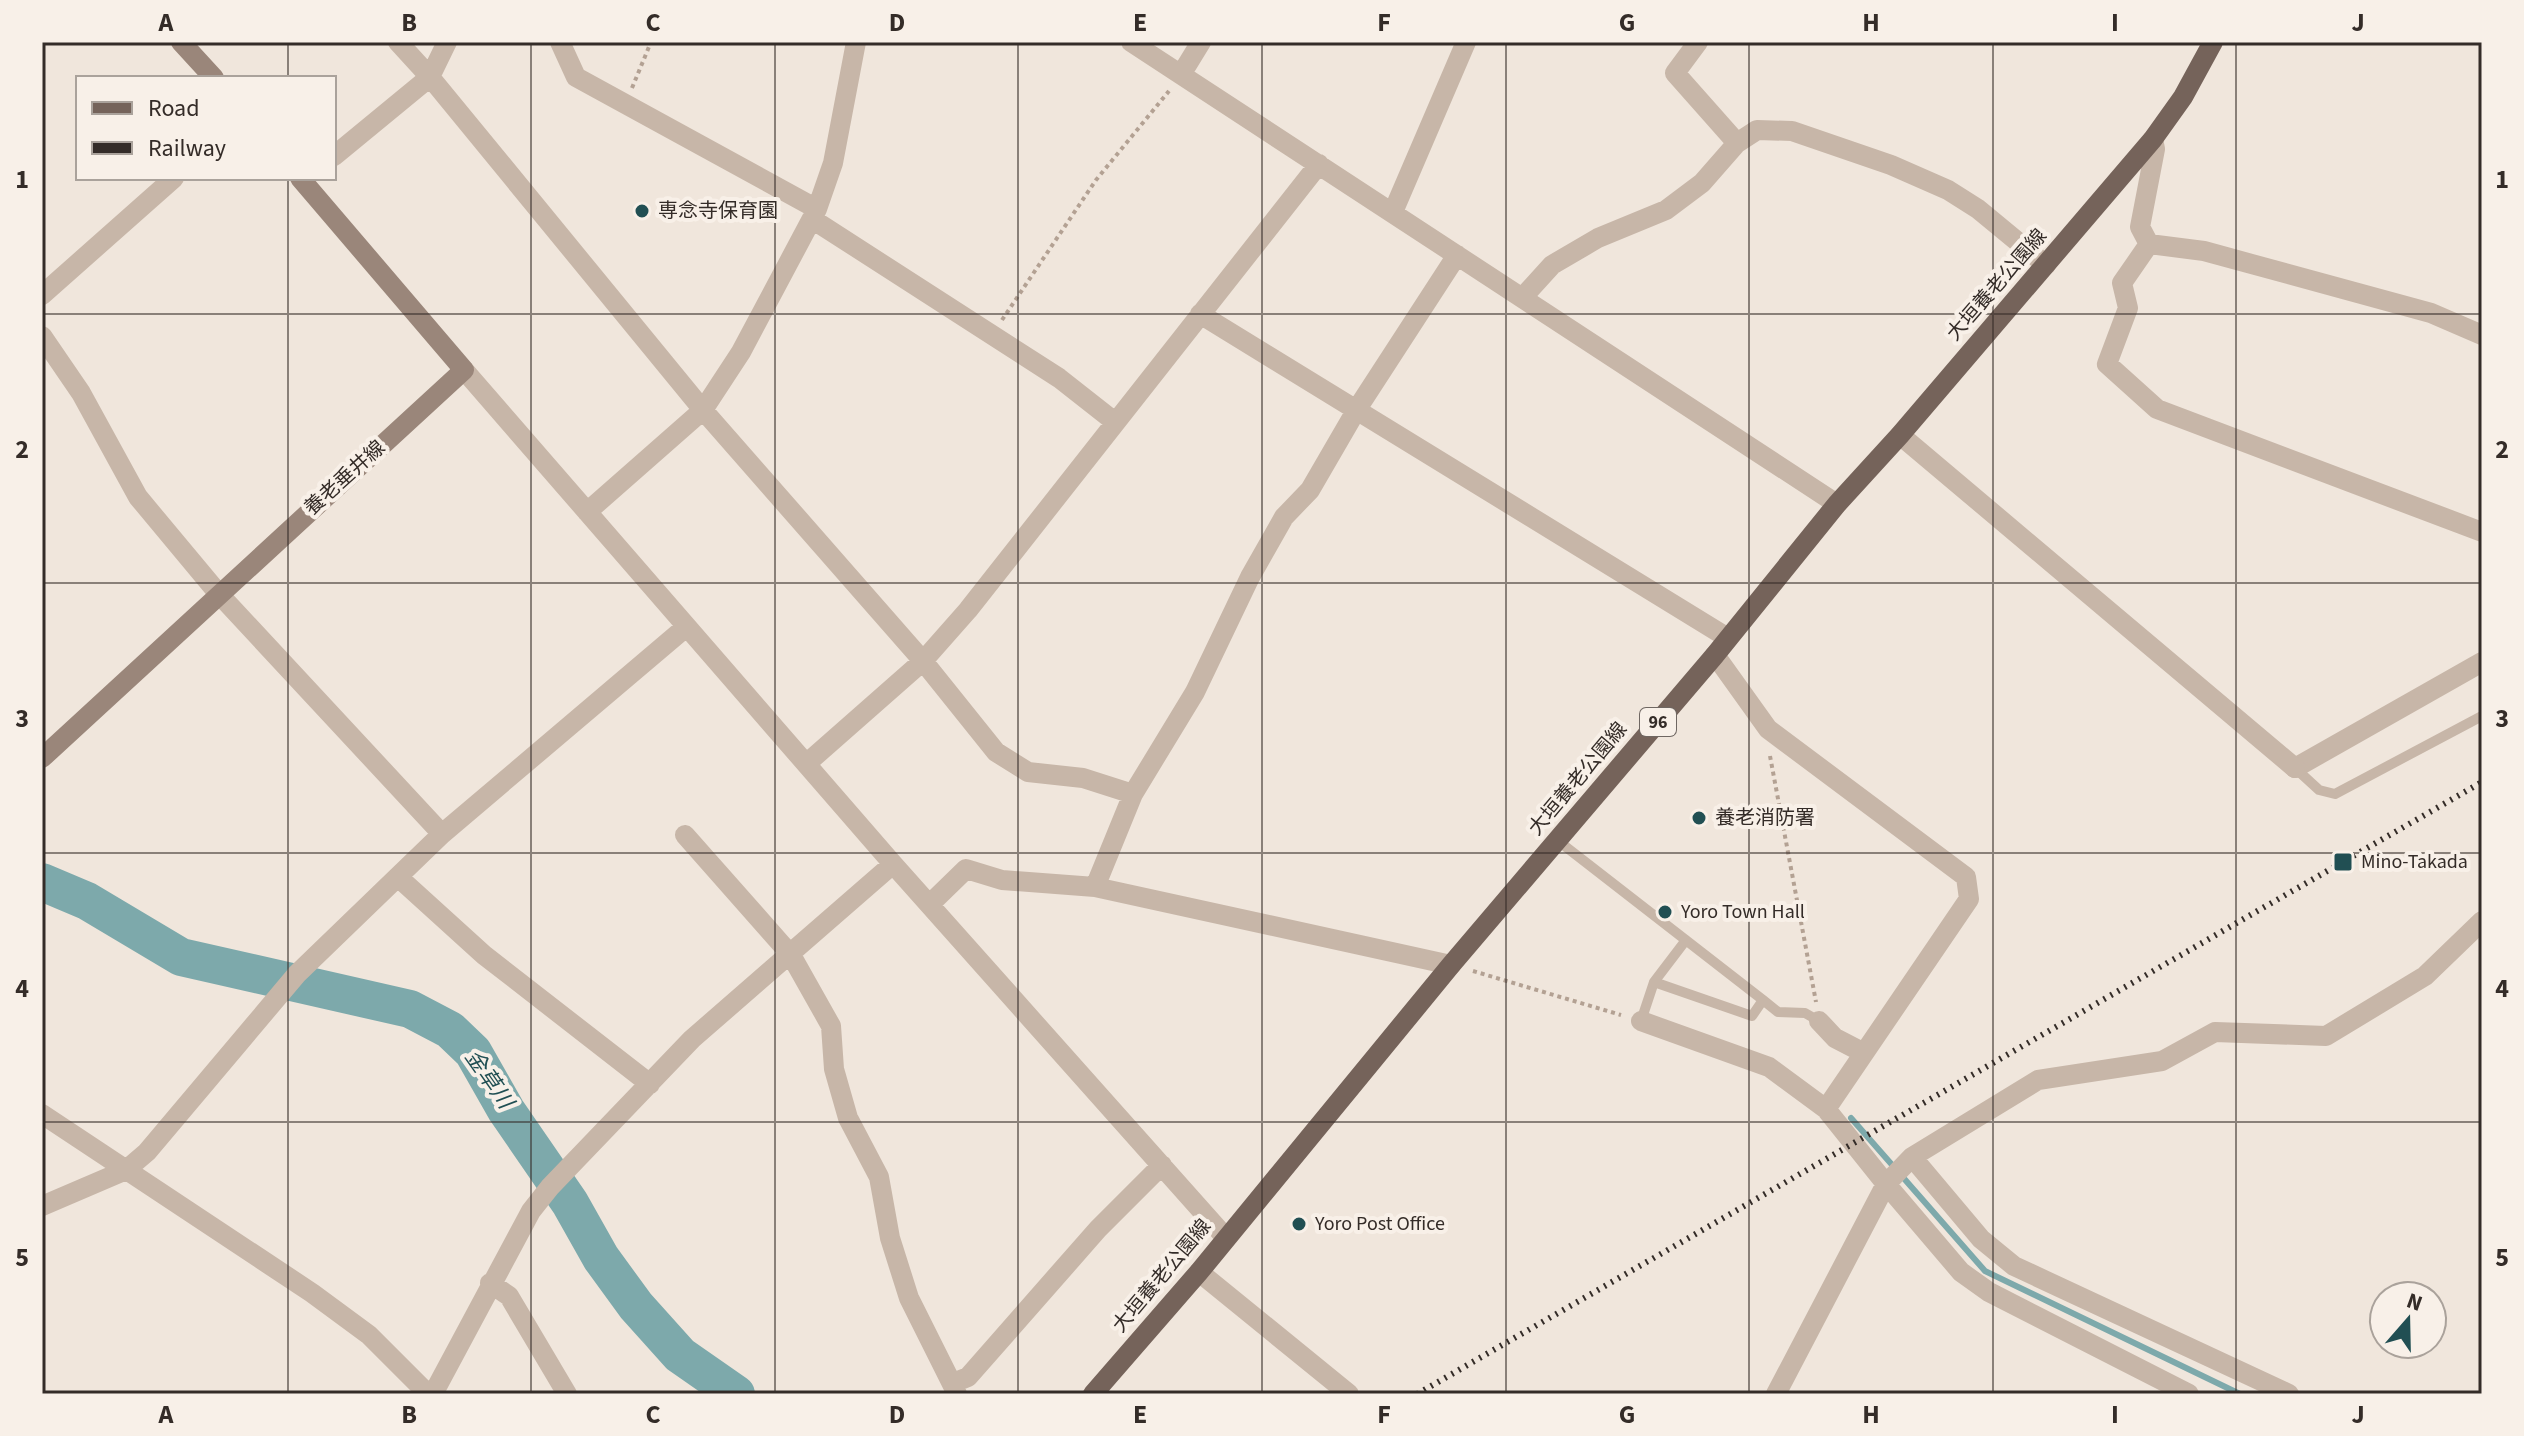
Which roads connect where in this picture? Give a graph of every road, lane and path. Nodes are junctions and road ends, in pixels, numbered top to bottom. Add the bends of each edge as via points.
1 (181, 42) edge
2 (398, 42) edge
3 (447, 42) edge
4 (560, 42) edge
5 (651, 42) edge
6 (856, 42) edge
7 (1131, 42) edge
8 (1201, 42) edge
9 (1466, 42) edge
10 (1698, 42) edge
11 (2213, 42) edge
12 (1182, 73) junction
13 (212, 76) edge
14 (430, 77) junction
15 (626, 104) junction
16 (2153, 139) junction
17 (1737, 143) junction
18 (336, 154) edge
19 (1319, 164) junction
20 (172, 180) edge
21 (305, 180) edge
22 (1393, 212) junction
23 (814, 214) junction
24 (2149, 244) junction
25 (1457, 255) junction
26 (2046, 265) junction
27 (42, 295) edge
28 (1522, 298) junction
29 (1200, 314) junction
30 (992, 335) junction
31 (2482, 335) edge
32 (42, 336) edge
33 (464, 370) junction
34 (1357, 409) junction
35 (703, 410) junction
36 (1115, 422) junction
37 (1900, 435) junction
38 (1837, 504) junction
39 (587, 512) junction
40 (2482, 532) edge
41 (218, 593) junction
42 (686, 627) junction
43 (1728, 638) junction
44 (1715, 655) junction
45 (923, 661) junction
46 (2481, 665) edge
47 (2482, 716) edge
48 (1768, 729) junction
49 (42, 758) edge
50 (806, 764) junction
51 (2295, 768) junction
52 (1133, 794) junction
53 (442, 834) junction
54 (685, 835) dead end
55 (1557, 840) junction
56 (893, 864) junction
57 (398, 877) junction
58 (1095, 887) junction
59 (930, 904) junction
60 (2482, 921) edge
61 (1686, 940) junction
62 (791, 955) junction
63 (1451, 965) junction
64 (1654, 982) junction
65 (1763, 1000) junction
66 (1641, 1021) junction
67 (1819, 1021) junction
68 (1864, 1053) junction
69 (650, 1084) junction
70 (1826, 1109) junction
71 (42, 1114) edge
72 (1912, 1157) junction
73 (1162, 1165) junction
74 (126, 1170) junction
75 (1886, 1184) junction
76 (42, 1206) edge
77 (1226, 1238) junction
78 (1199, 1272) junction
79 (490, 1283) junction
80 (955, 1388) edge
81 (430, 1394) edge
82 (567, 1394) edge
83 (1093, 1394) edge
84 (1349, 1394) edge
85 (1776, 1394) edge
86 (2189, 1394) edge
87 (2289, 1394) edge

1 - 13 main road
2 - 14 street
3 - 14 street
4 - 15 street via 576,77
5 - 15 path
6 - 23 street via 833,163
7 - 12 street
8 - 12 street
9 - 22 street
10 - 17 street via 1675,73
11 - 16 main road, 大垣養老公園線 / 96
12 - 19 street
12 - 30 path via 1096,180
14 - 18 street
14 - 35 street
15 - 23 street
16 - 24 street via 2140,227
16 - 26 main road, 大垣養老公園線 / 96
17 - 26 street via 1757,130 1792,131 1891,165 1978,209
17 - 28 street via 1702,183 1666,210 1598,238 1552,265
19 - 22 street
19 - 29 street
20 - 27 street
21 - 33 main road
22 - 25 street
23 - 30 street
23 - 35 street via 741,352
24 - 31 street via 2204,251 2431,313
24 - 40 street via 2122,283 2128,308 2107,364 2157,409
25 - 28 street
25 - 34 street
26 - 37 main road, 大垣養老公園線 / 96
28 - 38 street
29 - 34 street
29 - 36 street
30 - 36 street
32 - 41 street via 81,393 138,497
33 - 39 street
33 - 41 main road, 養老垂井線
34 - 43 street
34 - 52 street via 1310,490 1284,517 1195,692
35 - 39 street
35 - 45 street
36 - 45 street
37 - 38 main road, 大垣養老公園線 / 96
37 - 51 street
38 - 43 main road, 大垣養老公園線 / 96
39 - 42 street
41 - 49 main road, 養老垂井線
41 - 53 street
42 - 50 street
42 - 53 street
43 - 44 main road, 大垣養老公園線 / 96
44 - 48 street
44 - 55 main road, 大垣養老公園線 / 96
45 - 50 street
45 - 52 street via 996,752 1028,772 1083,778
46 - 51 street
47 - 51 lane via 2335,794 2319,790
48 - 67 path via 1770,767
48 - 68 street via 1966,877 1969,899
50 - 56 street
52 - 58 street
53 - 57 street
54 - 62 street
55 - 61 lane
55 - 63 main road, 大垣養老公園線 / 96
56 - 59 street
56 - 62 street
57 - 69 street via 484,955
57 - 74 street via 297,974
58 - 59 street via 1002,880 966,869
58 - 63 street
59 - 73 street
60 - 72 street via 2425,976 2326,1036 2215,1032 2162,1061 2038,1080
61 - 64 lane
61 - 65 lane
62 - 69 street via 692,1039
62 - 80 street via 831,1026 834,1069 848,1118 879,1177 890,1238 909,1298
63 - 66 path
63 - 77 main road, 大垣養老公園線 / 96
64 - 65 lane via 1752,1016
64 - 66 lane
65 - 67 lane via 1778,1012 1805,1013
66 - 70 street via 1769,1067
67 - 68 street via 1835,1038
68 - 70 street
69 - 79 street via 550,1187
70 - 75 street
71 - 74 street
72 - 75 street
72 - 87 street via 1981,1239 2014,1266
73 - 77 street
73 - 80 street
74 - 76 street
74 - 81 street via 312,1293 369,1335
75 - 85 street
75 - 86 street via 1961,1272 1989,1292
77 - 78 main road, 大垣養老公園線 / 96
78 - 83 main road, 大垣養老公園線 / 96
78 - 84 street
79 - 81 street
79 - 82 street via 509,1296

